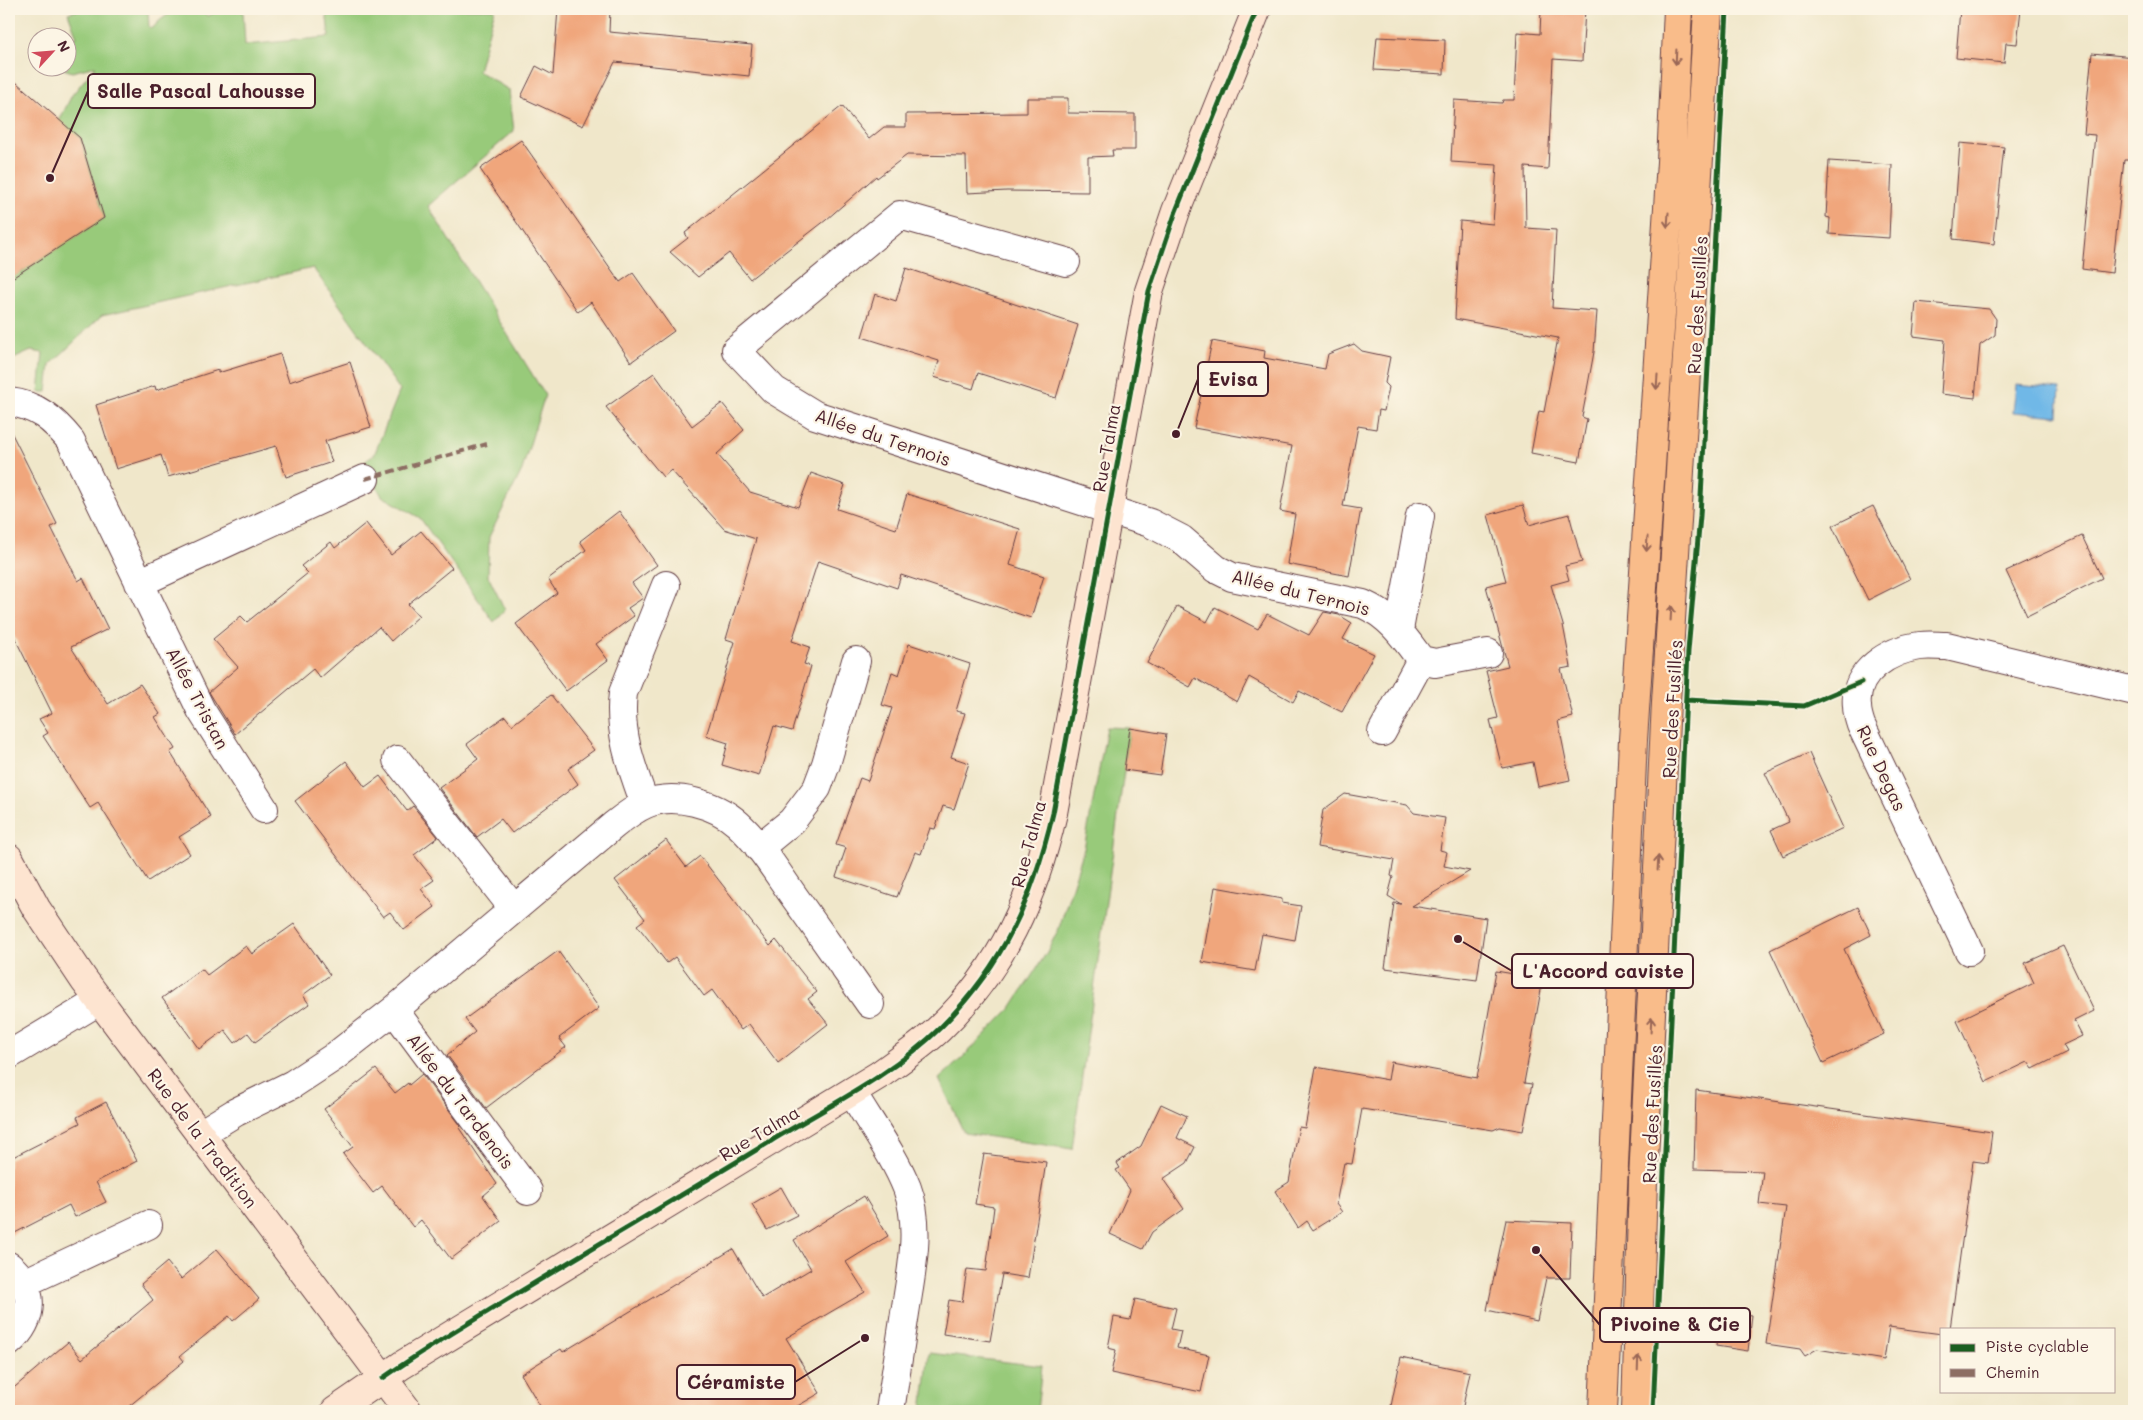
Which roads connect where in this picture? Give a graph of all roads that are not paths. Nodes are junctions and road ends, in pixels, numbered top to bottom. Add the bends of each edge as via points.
1 (1257, 9) edge
2 (1678, 9) edge
3 (1708, 9) edge
4 (1066, 262) dead end
5 (9, 402) edge
6 (365, 479) dead end
7 (1109, 511) junction
8 (1420, 516) dead end
9 (139, 583) junction
10 (666, 585) dead end
11 (1399, 630) junction
12 (1488, 653) dead end
13 (1421, 660) junction
14 (856, 661) dead end
15 (2134, 691) edge
16 (1382, 732) dead end
17 (397, 760) dead end
18 (645, 804) junction
19 (264, 809) dead end
20 (759, 848) junction
21 (9, 858) edge
22 (514, 909) junction
23 (1969, 951) dead end
24 (99, 1000) junction
25 (870, 1004) dead end
26 (394, 1010) junction
27 (9, 1055) edge
28 (852, 1092) junction
29 (200, 1134) junction
30 (528, 1191) dead end
31 (148, 1225) dead end
32 (17, 1275) edge
33 (9, 1342) edge
34 (383, 1378) junction
35 (335, 1411) edge
36 (408, 1411) edge
37 (890, 1411) edge
38 (1603, 1411) edge
39 (1636, 1411) edge

1 - 7 street, Rue Talma via 1176,212 1149,290
2 -> 38 main road, Rue des Fusillés via 1667,229 1633,740
39 -> 3 main road, Rue des Fusillés via 1666,702
4 - 7 street, Allée du Ternois via 900,215 736,350 774,390 815,415
5 - 9 street, Allée Tristan via 30,406 42,413 71,441
6 - 9 street
7 - 11 street, Allée du Ternois via 1167,531 1216,569 1232,577 1363,604 1388,618
7 - 28 street, Rue Talma via 1053,813 1044,852 1024,907 978,984 940,1028 901,1060
8 - 11 street
9 - 19 street, Allée Tristan via 201,710
10 - 18 street via 623,693 620,710 628,756
11 - 13 street, Allée du Ternois
12 - 13 street via 1435,663
13 - 16 street
14 - 20 street via 817,788 792,822
15 - 23 street, Rue Degas via 1947,646 1920,646 1899,652 1876,662 1860,682 1856,704 1861,725
17 - 22 street
18 - 20 street via 659,800 702,804 738,824
18 - 22 street via 614,825
20 - 25 street
21 - 24 street, Rue de la Tradition via 36,908
22 - 26 street
24 - 27 street
24 - 29 street, Rue de la Tradition
26 - 29 street via 314,1072
26 - 30 street, Allée du Tardenois
28 - 34 street, Rue Talma
28 - 37 street via 900,1173 912,1212 913,1264
29 - 34 street, Rue de la Tradition
31 - 32 street
32 - 33 street via 29,1296 30,1308 26,1321
34 - 35 street, Rue Talma
34 - 36 street, Rue de la Tradition

